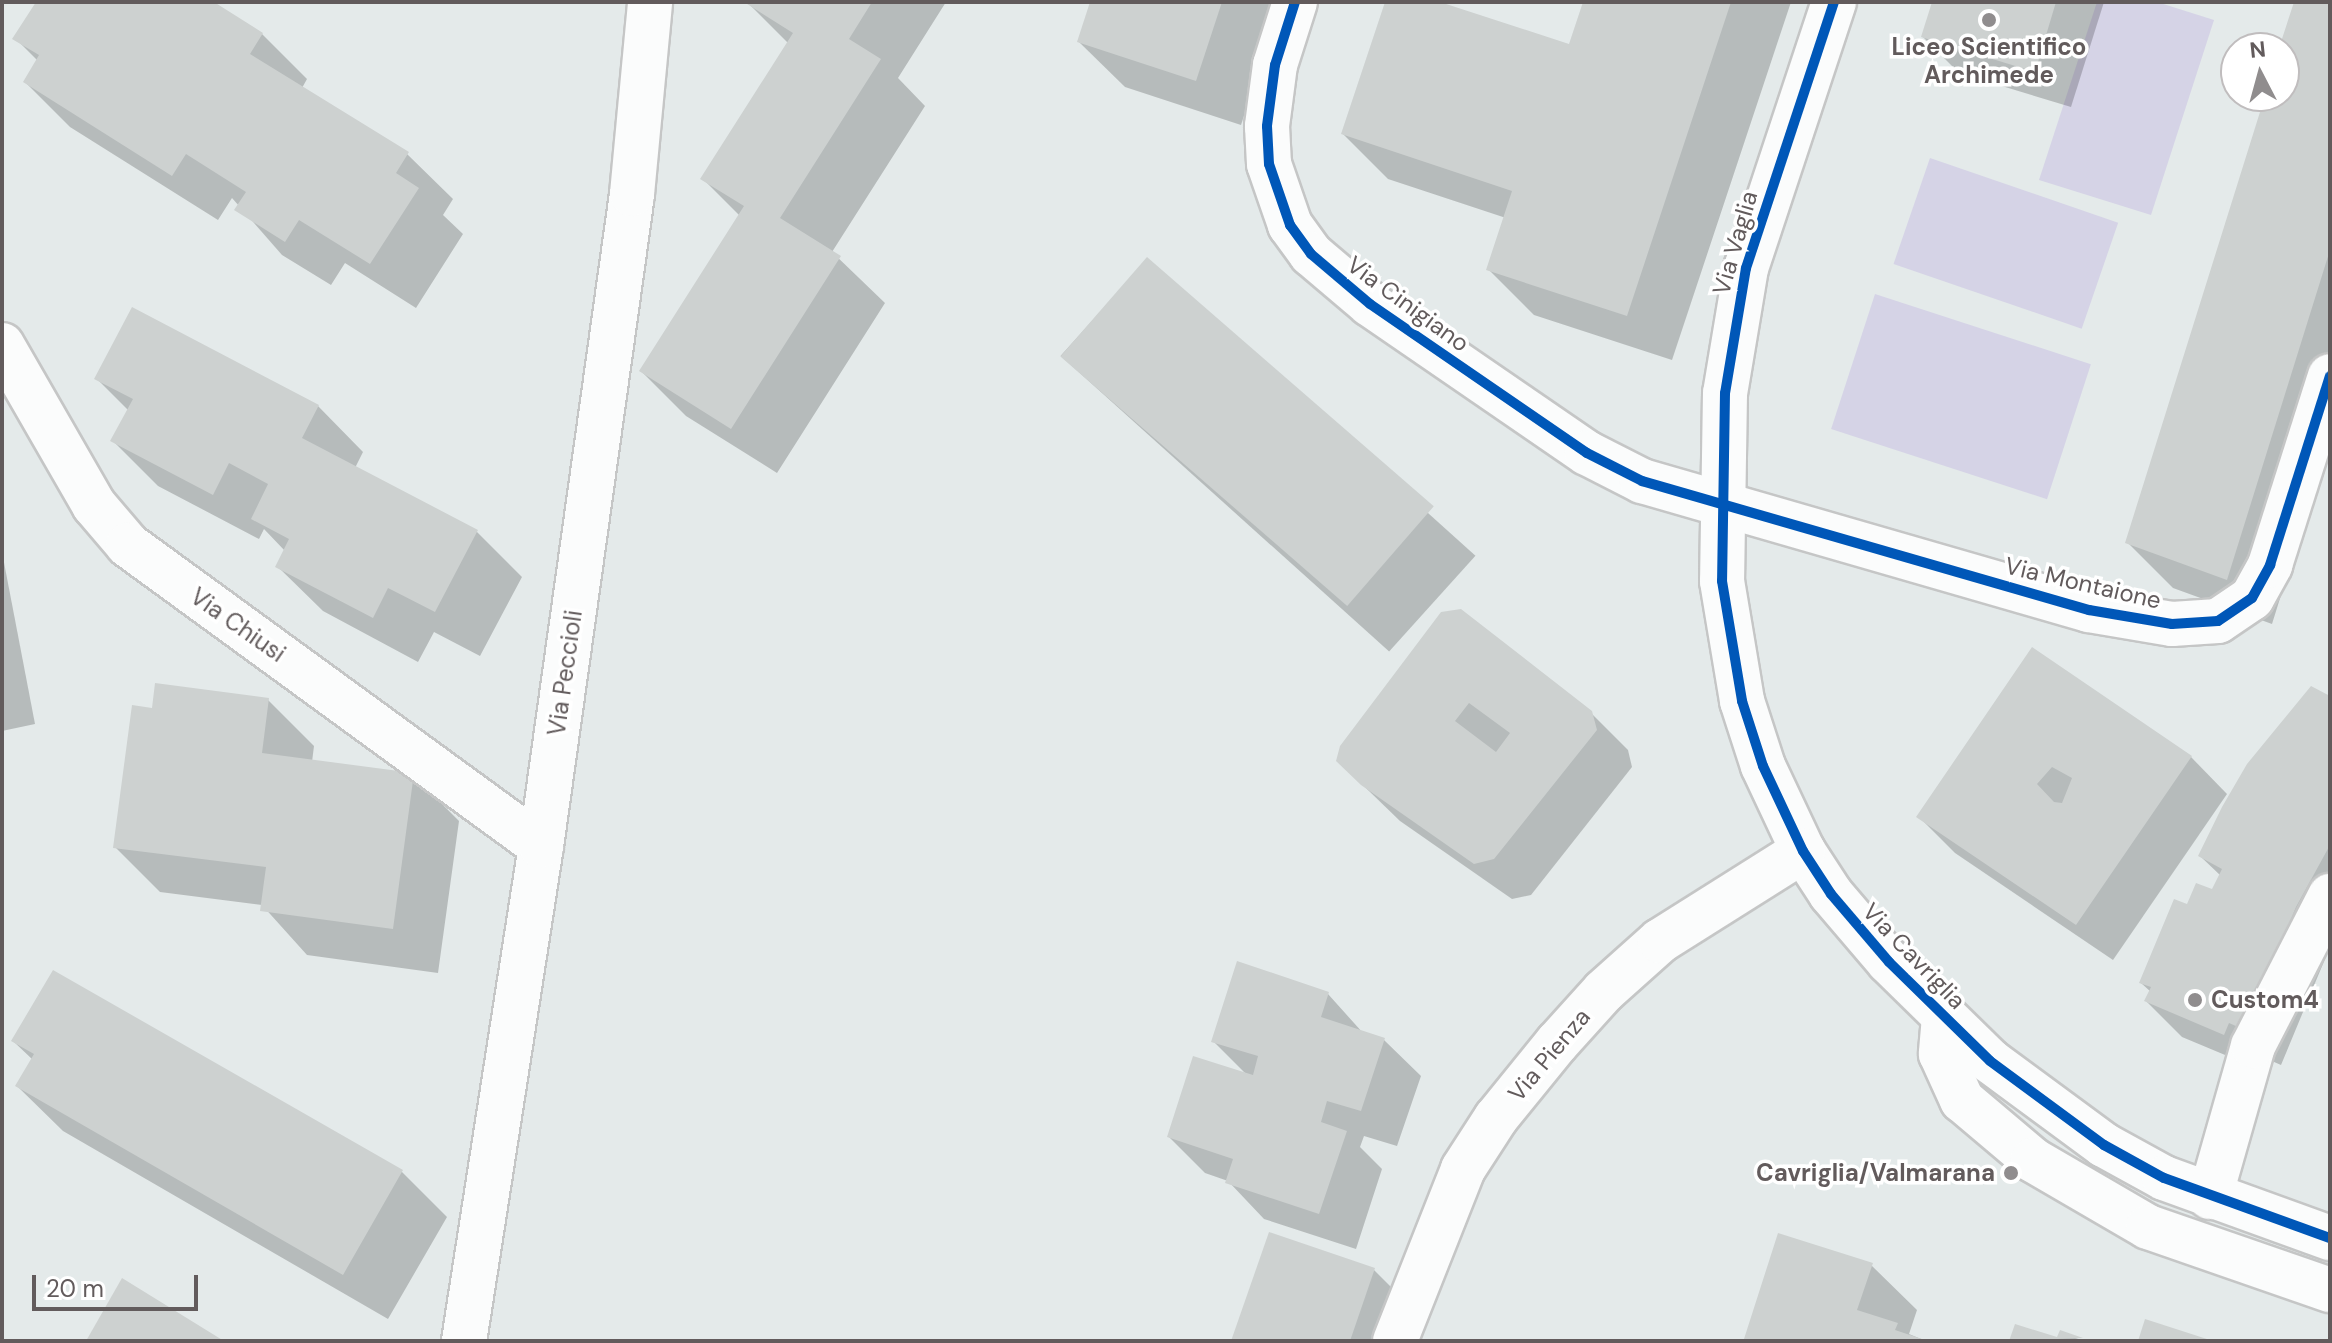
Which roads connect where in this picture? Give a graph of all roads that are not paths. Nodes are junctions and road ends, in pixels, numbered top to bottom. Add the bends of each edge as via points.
1 (650, 2) edge
2 (1295, 2) edge
3 (1834, 2) edge
4 (2, 345) edge
5 (2330, 376) edge
6 (1719, 504) junction
7 (541, 846) junction
8 (1803, 851) junction
9 (2330, 896) edge
10 (1944, 1017) junction
11 (2210, 1197) junction
12 (2330, 1238) edge
13 (2330, 1290) edge
14 (464, 1341) edge
15 (1395, 1341) edge

1 - 7 street, Via Peccioli via 634,179
2 - 6 street, Via Cinigiano via 1270,94 1269,164 1277,201 1311,254 1370,304 1587,453 1642,481
3 - 6 street, Via Vaglia via 1746,268 1725,393
4 - 7 street, Via Chiusi via 94,505 128,545
5 - 6 street, Via Montaione via 2270,565 2252,598 2218,621 2172,624 2112,615
6 - 8 street, Via Cavriglia via 1724,608 1742,701 1763,766
7 - 14 street, Via Peccioli
8 - 10 street, Via Cavriglia via 1853,922
8 - 15 street, Via Pienza via 1637,959 1547,1055 1463,1169
9 - 11 street via 2253,1046
10 - 11 street, Via Cavriglia via 1990,1061 2104,1145
10 - 13 street via 1941,1054 1962,1100 2033,1160 2148,1227
11 - 12 street, Via Cavriglia

